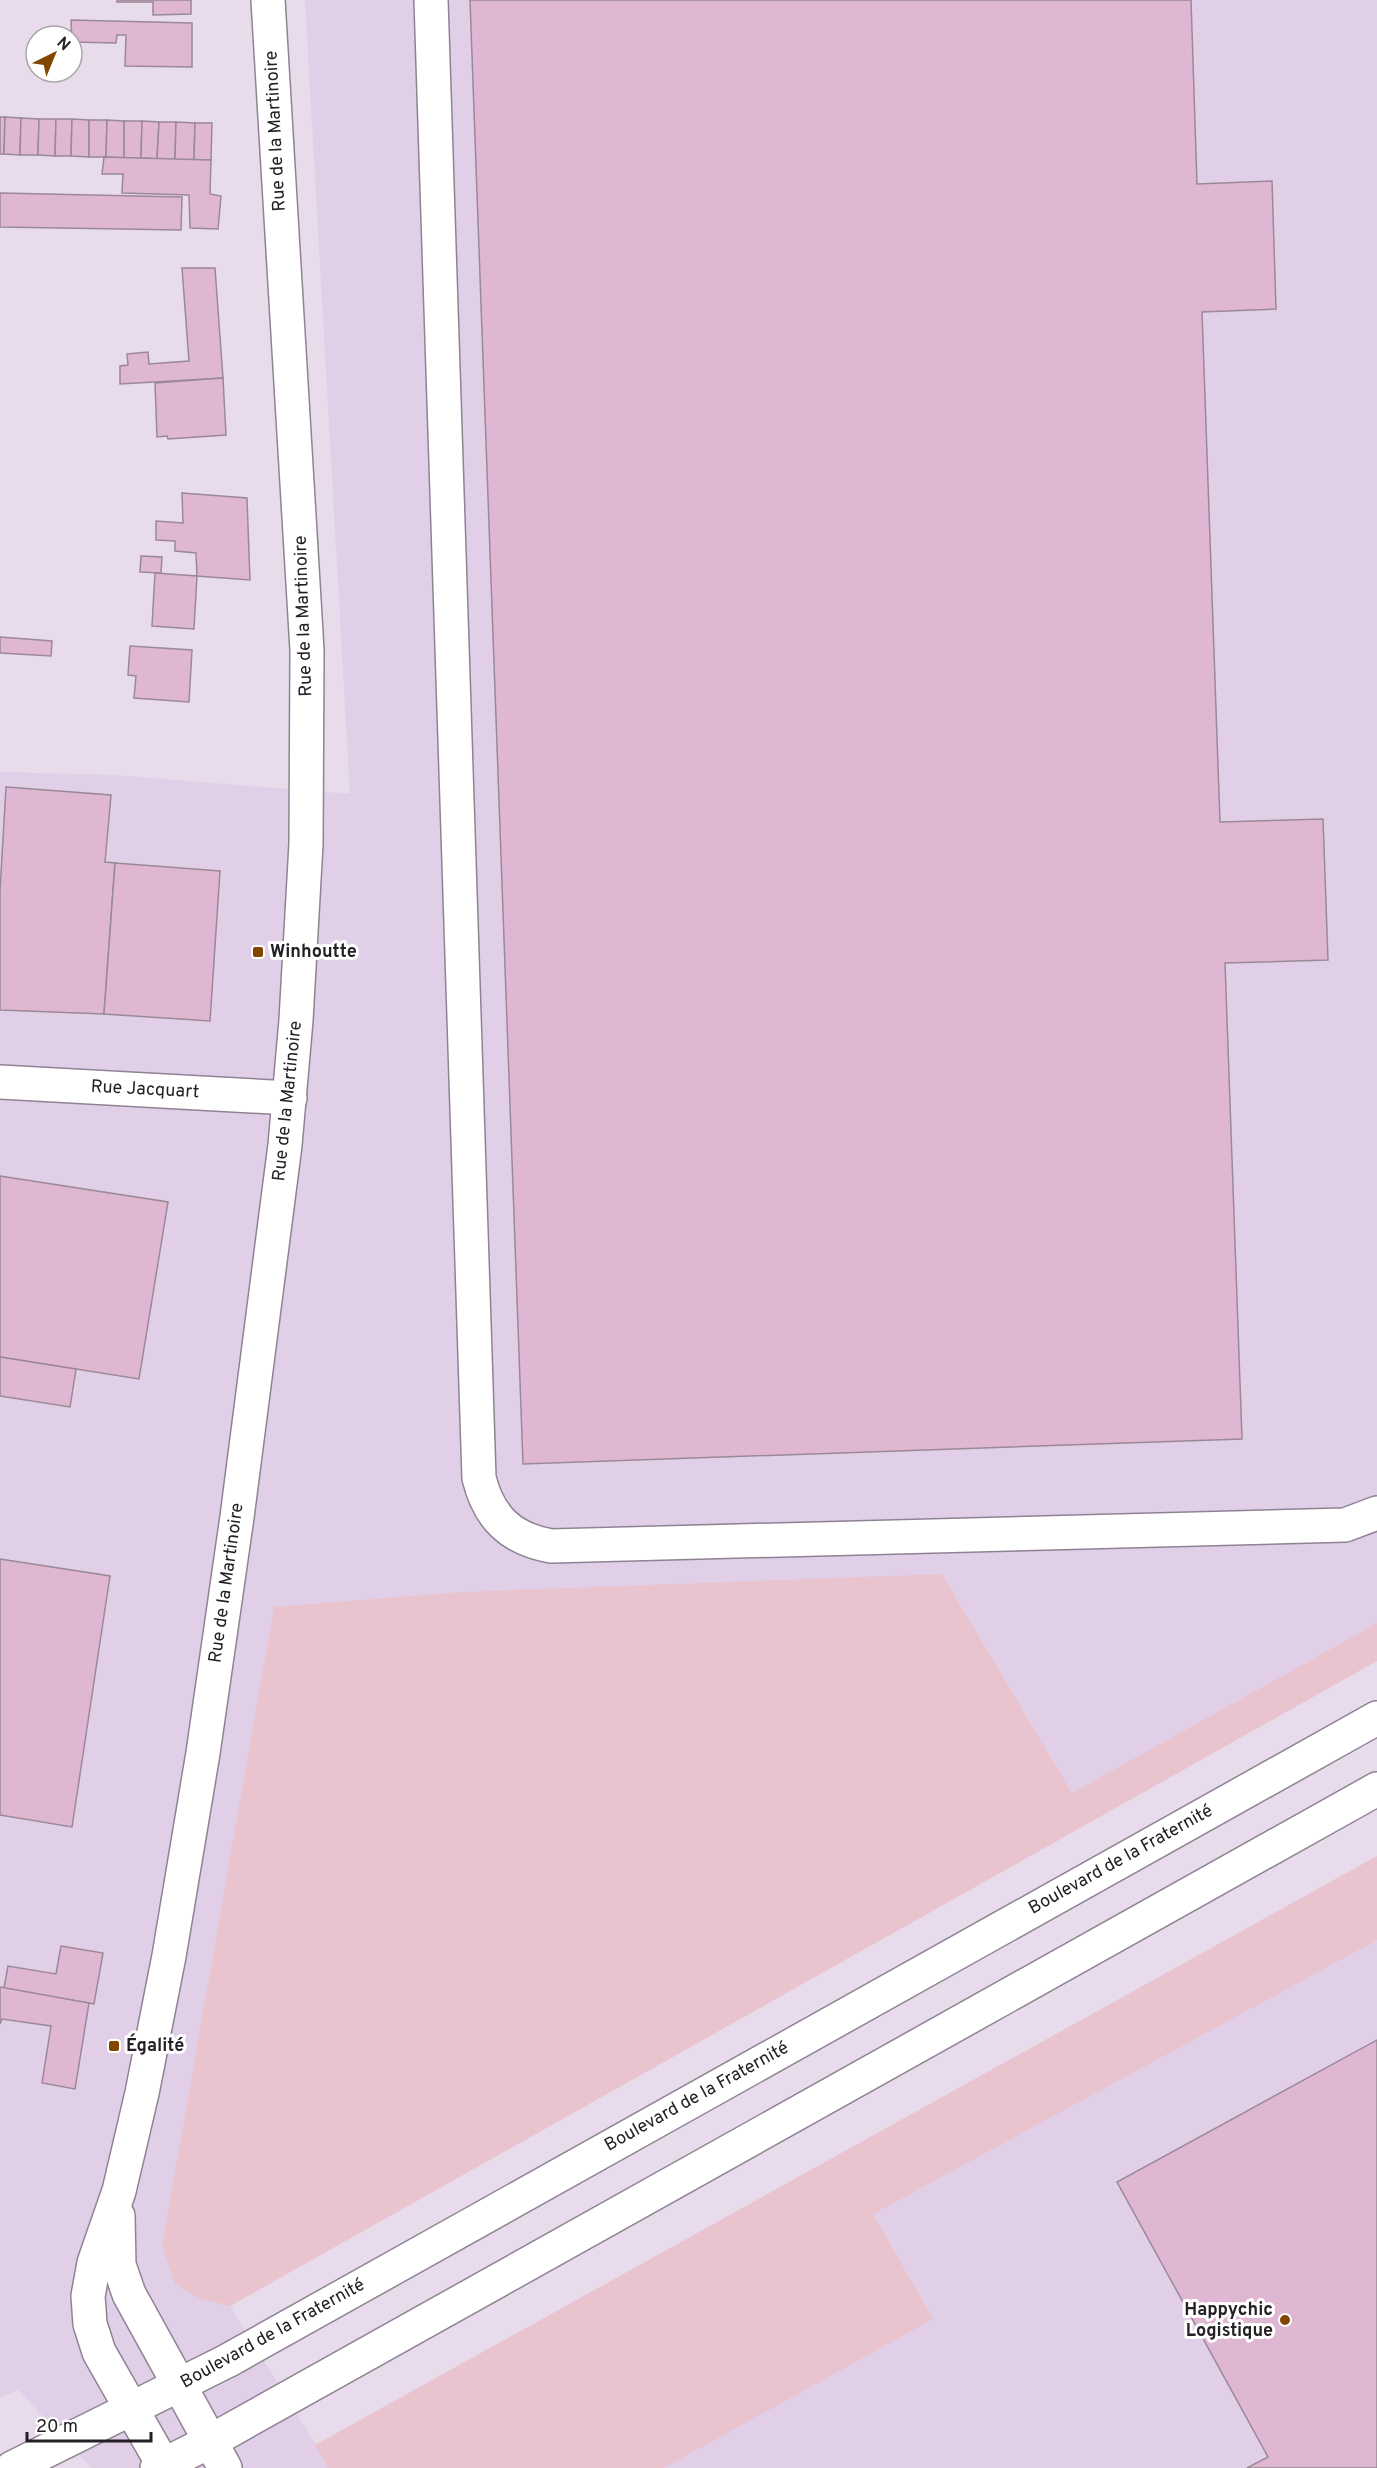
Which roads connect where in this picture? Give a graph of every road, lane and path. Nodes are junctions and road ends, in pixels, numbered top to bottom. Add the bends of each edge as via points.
1 (268, 0) edge
2 (431, 0) edge
3 (0, 1082) edge
4 (290, 1098) junction
5 (1377, 1513) edge
6 (1377, 1718) edge
7 (1377, 1789) edge
8 (119, 2191) junction
9 (181, 2385) junction
10 (132, 2409) junction
11 (218, 2455) edge
12 (162, 2467) edge
13 (12, 2468) edge

1 - 4 street, Rue de la Martinoire via 307,661 306,844
2 - 5 street via 479,1478 491,1510 517,1536 551,1546 1346,1525
3 - 4 street, Rue Jacquart
4 - 8 street, Rue de la Martinoire via 203,1753 167,1967
6 - 9 street, Boulevard de la Fraternité
7 - 11 street
8 - 9 street, Rue de la Martinoire via 118,2251 124,2281
8 - 10 street, Rue de la Martinoire via 94,2263 88,2310 99,2352
9 - 10 street, Boulevard de la Fraternité
9 - 11 street, Rue de la Martinoire
10 - 12 street, Rue de la Martinoire
10 - 13 street, Boulevard de la Fraternité
11 - 12 street

